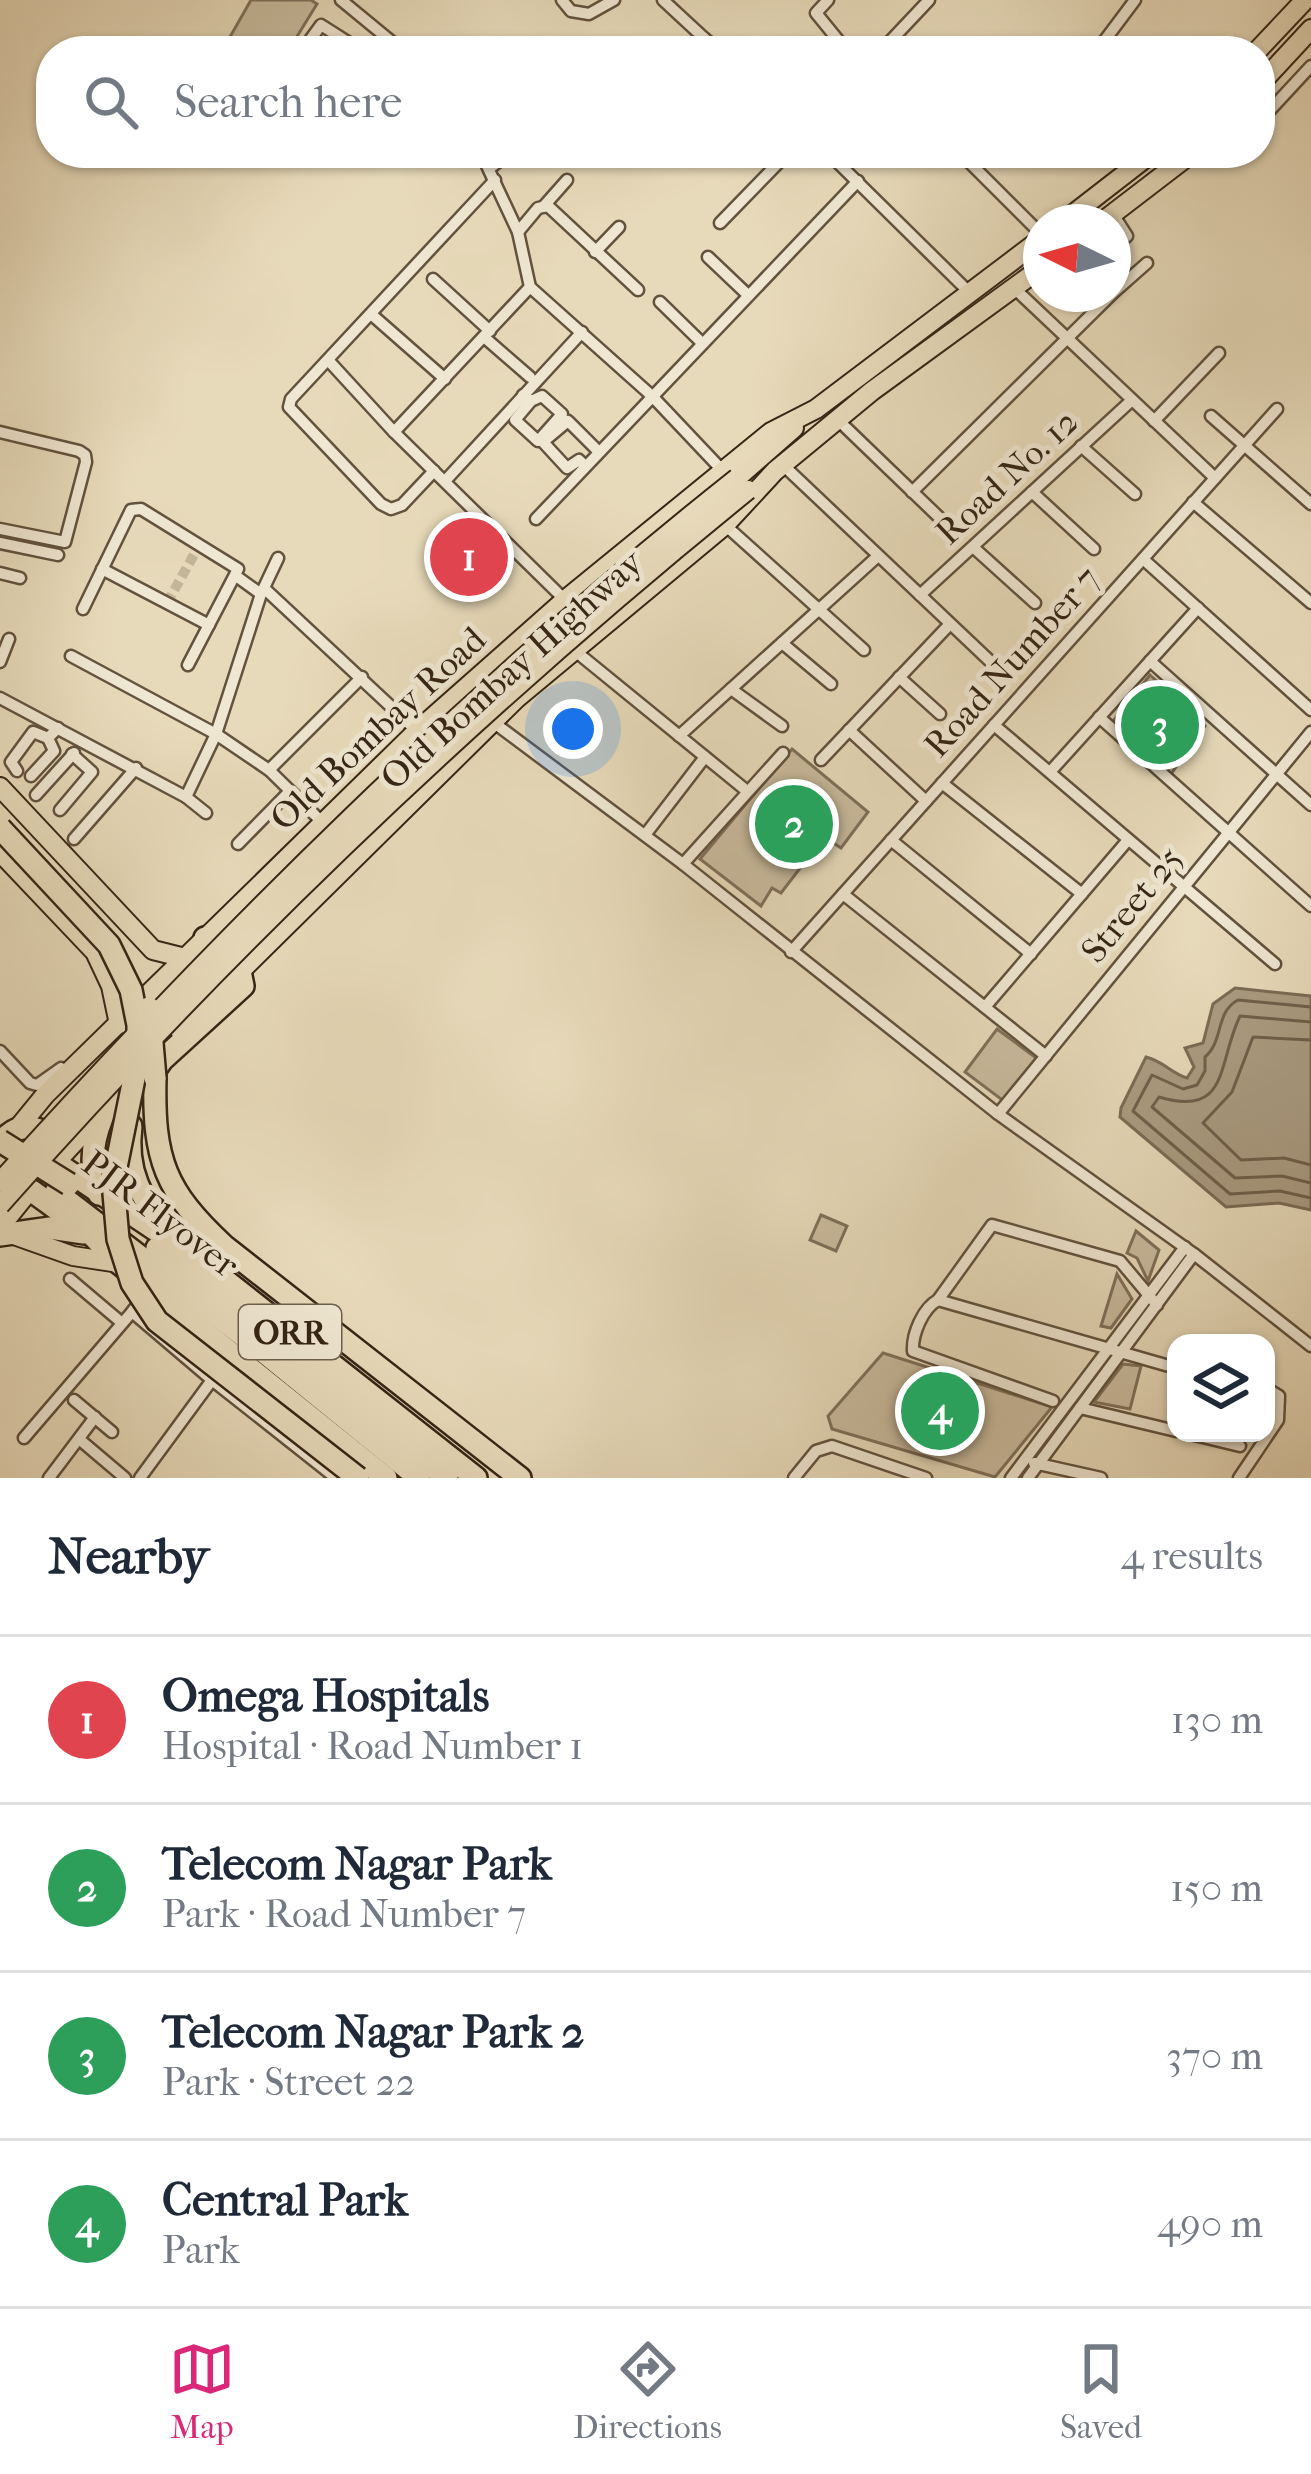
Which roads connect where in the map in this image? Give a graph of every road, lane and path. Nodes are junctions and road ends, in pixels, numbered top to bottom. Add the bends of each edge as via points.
1 (562, 0) edge
2 (614, 0) edge
3 (663, 0) edge
4 (802, 0) edge
5 (828, 0) edge
6 (929, 0) edge
7 (1135, 0) edge
8 (1300, 2) edge
9 (346, 4) edge
10 (816, 13) junction
11 (1311, 29) edge
12 (332, 31) junction
13 (312, 36) edge
14 (340, 36) edge
15 (385, 36) edge
16 (702, 36) edge
17 (835, 36) edge
18 (895, 36) edge
19 (1108, 36) edge
20 (1270, 36) edge
21 (1311, 66) edge
22 (1275, 68) edge
23 (1275, 105) edge
24 (490, 168) edge
25 (498, 168) edge
26 (773, 168) edge
27 (844, 168) edge
28 (975, 168) edge
29 (1133, 168) edge
30 (1172, 168) edge
31 (493, 174) junction
32 (566, 180) dead end
33 (858, 181) junction
34 (1086, 204) edge
35 (1125, 204) edge
36 (544, 206) junction
37 (1023, 218) edge
38 (720, 223) dead end
39 (620, 227) dead end
40 (518, 232) junction
41 (1023, 251) edge
42 (595, 252) junction
43 (708, 257) dead end
44 (1147, 262) dead end
45 (1131, 277) edge
46 (433, 279) dead end
47 (1023, 282) edge
48 (530, 287) junction
49 (1015, 288) junction
50 (638, 290) dead end
51 (970, 294) junction
52 (748, 295) junction
53 (660, 302) dead end
54 (1094, 312) edge
55 (371, 314) junction
56 (582, 332) junction
57 (487, 334) junction
58 (1067, 338) junction
59 (702, 343) junction
60 (1219, 353) dead end
61 (328, 360) junction
62 (530, 377) dead end
63 (445, 379) junction
64 (652, 396) junction
65 (528, 398) junction
66 (1132, 400) junction
67 (1277, 409) dead end
68 (1211, 416) dead end
69 (838, 420) junction
70 (1154, 421) junction
71 (0, 432) edge
72 (394, 432) junction
73 (1082, 446) junction
74 (596, 447) junction
75 (1243, 447) junction
76 (582, 464) junction
77 (779, 468) junction
78 (434, 471) junction
79 (1214, 478) junction
80 (736, 479) junction
81 (446, 482) junction
82 (1311, 482) edge
83 (912, 492) junction
84 (1032, 492) junction
85 (1135, 494) dead end
86 (1300, 495) junction
87 (1193, 502) junction
88 (1311, 505) edge
89 (536, 519) dead end
90 (946, 524) dead end
91 (724, 525) junction
92 (0, 530) edge
93 (0, 543) edge
94 (973, 547) junction
95 (1094, 549) dead end
96 (58, 555) dead end
97 (878, 556) junction
98 (278, 558) dead end
99 (1143, 559) junction
100 (102, 569) junction
101 (0, 572) edge
102 (20, 578) dead end
103 (234, 579) junction
104 (260, 591) junction
105 (920, 595) junction
106 (565, 600) junction
107 (1035, 602) dead end
108 (1311, 603) edge
109 (1198, 608) junction
110 (83, 609) dead end
111 (817, 611) junction
112 (950, 624) junction
113 (209, 625) junction
114 (9, 639) dead end
115 (782, 643) junction
116 (574, 650) junction
117 (864, 650) dead end
118 (71, 656) dead end
119 (1150, 661) junction
120 (0, 662) edge
121 (188, 664) dead end
122 (993, 664) dead end
123 (362, 677) junction
124 (899, 677) junction
125 (831, 684) dead end
126 (731, 689) junction
127 (0, 698) edge
128 (1311, 710) edge
129 (940, 714) dead end
130 (1099, 717) junction
131 (493, 722) junction
132 (994, 724) junction
133 (782, 726) dead end
134 (58, 728) junction
135 (849, 730) junction
136 (417, 731) junction
137 (1311, 732) edge
138 (216, 734) junction
139 (680, 736) junction
140 (48, 738) junction
141 (83, 741) junction
142 (782, 753) dead end
143 (72, 754) junction
144 (705, 757) junction
145 (820, 760) dead end
146 (136, 768) junction
147 (269, 770) junction
148 (17, 771) dead end
149 (1050, 772) junction
150 (1276, 774) junction
151 (31, 776) dead end
152 (943, 782) junction
153 (0, 787) edge
154 (290, 791) junction
155 (747, 791) junction
156 (36, 795) dead end
157 (186, 797) junction
158 (926, 801) junction
159 (1311, 805) edge
160 (0, 810) edge
161 (60, 810) dead end
162 (206, 813) dead end
163 (322, 822) junction
164 (0, 828) edge
165 (1229, 832) junction
166 (644, 835) junction
167 (74, 839) dead end
168 (891, 840) junction
169 (1128, 840) junction
170 (238, 844) dead end
171 (0, 852) edge
172 (683, 864) junction
173 (1184, 887) junction
174 (843, 894) junction
175 (1082, 894) junction
176 (1311, 906) edge
177 (205, 938) junction
178 (790, 952) junction
179 (1031, 954) junction
180 (185, 958) junction
181 (1275, 964) dead end
182 (239, 971) junction
183 (985, 1007) junction
184 (119, 1024) junction
185 (0, 1051) edge
186 (1046, 1056) junction
187 (84, 1058) junction
188 (107, 1106) junction
189 (998, 1114) junction
190 (6, 1132) edge
191 (0, 1156) edge
192 (59, 1162) junction
193 (0, 1178) edge
194 (31, 1191) junction
195 (99, 1194) junction
196 (0, 1205) edge
197 (2, 1232) edge
198 (91, 1234) junction
199 (1190, 1251) junction
200 (193, 1255) junction
201 (118, 1263) junction
202 (70, 1279) dead end
203 (148, 1285) junction
204 (938, 1300) junction
205 (1153, 1301) junction
206 (132, 1312) junction
207 (122, 1323) junction
208 (1311, 1346) edge
209 (1113, 1351) junction
210 (1167, 1365) edge
211 (212, 1380) junction
212 (1275, 1394) edge
213 (74, 1400) dead end
214 (1053, 1401) dead end
215 (1067, 1404) junction
216 (1081, 1408) junction
217 (95, 1417) junction
218 (1275, 1424) edge
219 (1167, 1429) edge
220 (112, 1432) dead end
221 (25, 1438) dead end
222 (79, 1438) junction
223 (1223, 1442) edge
224 (1263, 1442) edge
225 (1240, 1446) dead end
226 (1031, 1462) junction
227 (49, 1478) edge
228 (125, 1478) edge
229 (140, 1478) edge
230 (336, 1478) edge
231 (358, 1478) edge
232 (386, 1478) edge
233 (419, 1478) edge
234 (447, 1478) edge
235 (476, 1478) edge
236 (520, 1478) edge
237 (794, 1478) edge
238 (926, 1478) edge
239 (1011, 1478) edge
240 (1028, 1478) edge
241 (1101, 1478) edge
242 (1239, 1478) edge

1 - 2 street via 589,14
3 - 16 street
4 - 10 street
5 - 10 street
6 - 18 street
7 - 19 street
8 - 20 main road
9 - 12 street
9 - 15 street
10 - 17 street
11 - 22 main road
12 - 13 street via 318,26
12 - 14 street
21 - 23 street
24 - 31 street
25 - 31 street
26 - 38 street
27 - 33 street
28 - 37 street
29 - 34 main road
30 - 35 main road
31 - 40 street
31 - 55 street
32 - 36 street
33 - 51 street
33 - 52 street
36 - 40 street
36 - 42 street
39 - 42 street
40 - 48 street
41 - 51 main road
42 - 50 street
43 - 52 street
44 - 45 street
46 - 57 street
47 - 49 main road, Old Bombay Highway
48 - 56 street
48 - 57 street
49 - 58 street
49 - 69 main road, Old Bombay Highway
51 - 80 main road
52 - 59 street
53 - 59 street
54 - 58 street
55 - 61 street
55 - 63 street
56 - 64 street
56 - 65 street
57 - 62 street
57 - 63 street
58 - 66 street
58 - 83 street
59 - 64 street
60 - 70 street
61 - 72 street
61 - 78 street via 291,399 293,413 391,509
63 - 72 street
64 - 74 street
64 - 80 street
65 - 65 street via 542,396 562,414 538,441 515,420
65 - 81 street
66 - 70 street
66 - 73 street, Road No. 12
67 - 75 street, Road Number 7
68 - 75 street
69 - 77 main road, Old Bombay Highway
69 - 83 street
70 - 79 street
71 - 92 street via 79,451 86,462 65,542
72 - 78 street
73 - 84 street, Road No. 12
73 - 85 street
74 - 76 street
74 - 76 street via 568,421 543,442 567,468
75 - 79 street, Road Number 7
75 - 86 street
76 - 89 street
77 - 80 main road
77 - 91 main road, Old Bombay Highway
77 - 97 street
78 - 81 street
79 - 87 street, Road Number 7
80 - 106 main road, Old Bombay Road
80 - 193 main road, bridge via 434,737
80 - 196 main road, bridge via 361,831 159,1031
81 - 106 street
82 - 86 street
83 - 90 street
84 - 94 street, Road No. 12
84 - 95 street
86 - 88 street
87 - 99 street, Road Number 7
87 - 108 street
91 - 111 street
91 - 116 main road, Old Bombay Highway
93 - 96 street
94 - 105 street, Road No. 12
94 - 107 street
97 - 105 street
97 - 111 street
98 - 104 street
99 - 109 street
99 - 132 street, Road Number 7
100 - 103 street via 136,508 236,568
100 - 110 street
100 - 113 street
101 - 102 street
103 - 104 street
103 - 113 street
104 - 123 street
104 - 138 street
105 - 112 street
106 - 136 main road, Old Bombay Road
109 - 119 street
109 - 128 street
111 - 115 street
111 - 117 street
112 - 122 street
112 - 124 street
113 - 121 street
114 - 120 street
115 - 125 street
115 - 126 street
116 - 131 main road, Old Bombay Highway
116 - 139 street
118 - 138 street
119 - 130 street
119 - 150 street
123 - 136 street
123 - 147 street
124 - 129 street
124 - 135 street
126 - 133 street
126 - 139 street
127 - 134 street
130 - 149 street
130 - 165 street
131 - 166 street
131 - 182 main road, Old Bombay Highway
132 - 149 street
132 - 152 street, Road Number 7
134 - 140 street
134 - 141 street
135 - 145 street
135 - 158 street
136 - 163 main road, Old Bombay Road
137 - 150 street, Street 25
138 - 147 street
138 - 157 street
139 - 144 street
140 - 148 street via 33,732 11,762
140 - 151 street via 54,751
141 - 143 street
141 - 146 street
142 - 155 street
143 - 156 street
143 - 161 street via 92,772
144 - 155 street
144 - 166 street
146 - 157 street
146 - 167 street
147 - 154 street
149 - 169 street
150 - 159 street
150 - 165 street, Street 25
152 - 158 street, Road Number 7
152 - 175 street
153 - 180 main road via 153,950
154 - 163 street
154 - 170 street
155 - 172 street
157 - 162 street
158 - 168 street, Road Number 7
160 - 236 highway, bridge via 113,928 140,975 154,1046 156,1137 166,1178 188,1212
163 - 177 main road, Old Bombay Road
164 - 231 highway, bridge via 109,945 131,990 138,1059 113,1182 132,1283 157,1321
165 - 173 street, Street 25
165 - 176 street
166 - 172 street
168 - 174 street, Road Number 7
168 - 179 street
169 - 173 street
169 - 175 street
171 - 184 main road via 95,952
172 - 178 street
173 - 181 street
173 - 186 street, Street 25
174 - 178 street, Road Number 7
174 - 183 street
175 - 179 street
177 - 180 main road, Old Bombay Road
177 - 182 highway
178 - 189 street
179 - 183 street
180 - 184 main road, Old Bombay Road
182 - 188 main road, Old Bombay Highway
182 - 200 highway via 243,986 162,1060 130,1133 132,1175 143,1199
183 - 186 street
184 - 187 main road, Old Bombay Road
185 - 187 street via 38,1085
186 - 189 street, Street 25
187 - 190 main road, Old Bombay Road
188 - 192 main road, Old Bombay Highway
188 - 195 highway via 92,1152
189 - 199 street
190 - 192 highway via 40,1128
190 - 234 highway, PJR Flyover, bridge
191 - 233 highway, PJR Flyover, bridge via 148,1262
192 - 194 highway via 50,1182
192 - 195 highway, ORR
193 - 194 highway
194 - 197 main road
194 - 198 highway, ORR
195 - 200 highway, ORR
197 - 198 highway
197 - 201 main road
198 - 201 highway, ORR
199 - 205 street
199 - 208 street
200 - 235 highway, ORR
201 - 203 highway, ORR
202 - 207 street
203 - 206 street
203 - 232 highway, ORR
204 - 205 street via 992,1225 1120,1261
204 - 209 street
204 - 214 street via 912,1344 917,1354
205 - 209 street
206 - 207 street
206 - 211 street
207 - 221 street
209 - 210 street
209 - 215 street
209 - 216 street
211 - 229 street
211 - 230 street
212 - 218 street
213 - 217 street
215 - 216 street
215 - 226 street
216 - 219 street
216 - 226 street
217 - 220 street
217 - 222 street
222 - 227 street
222 - 228 street
223 - 225 street
224 - 242 street
226 - 239 street
226 - 240 street
226 - 241 street
237 - 238 street via 816,1451 832,1446

